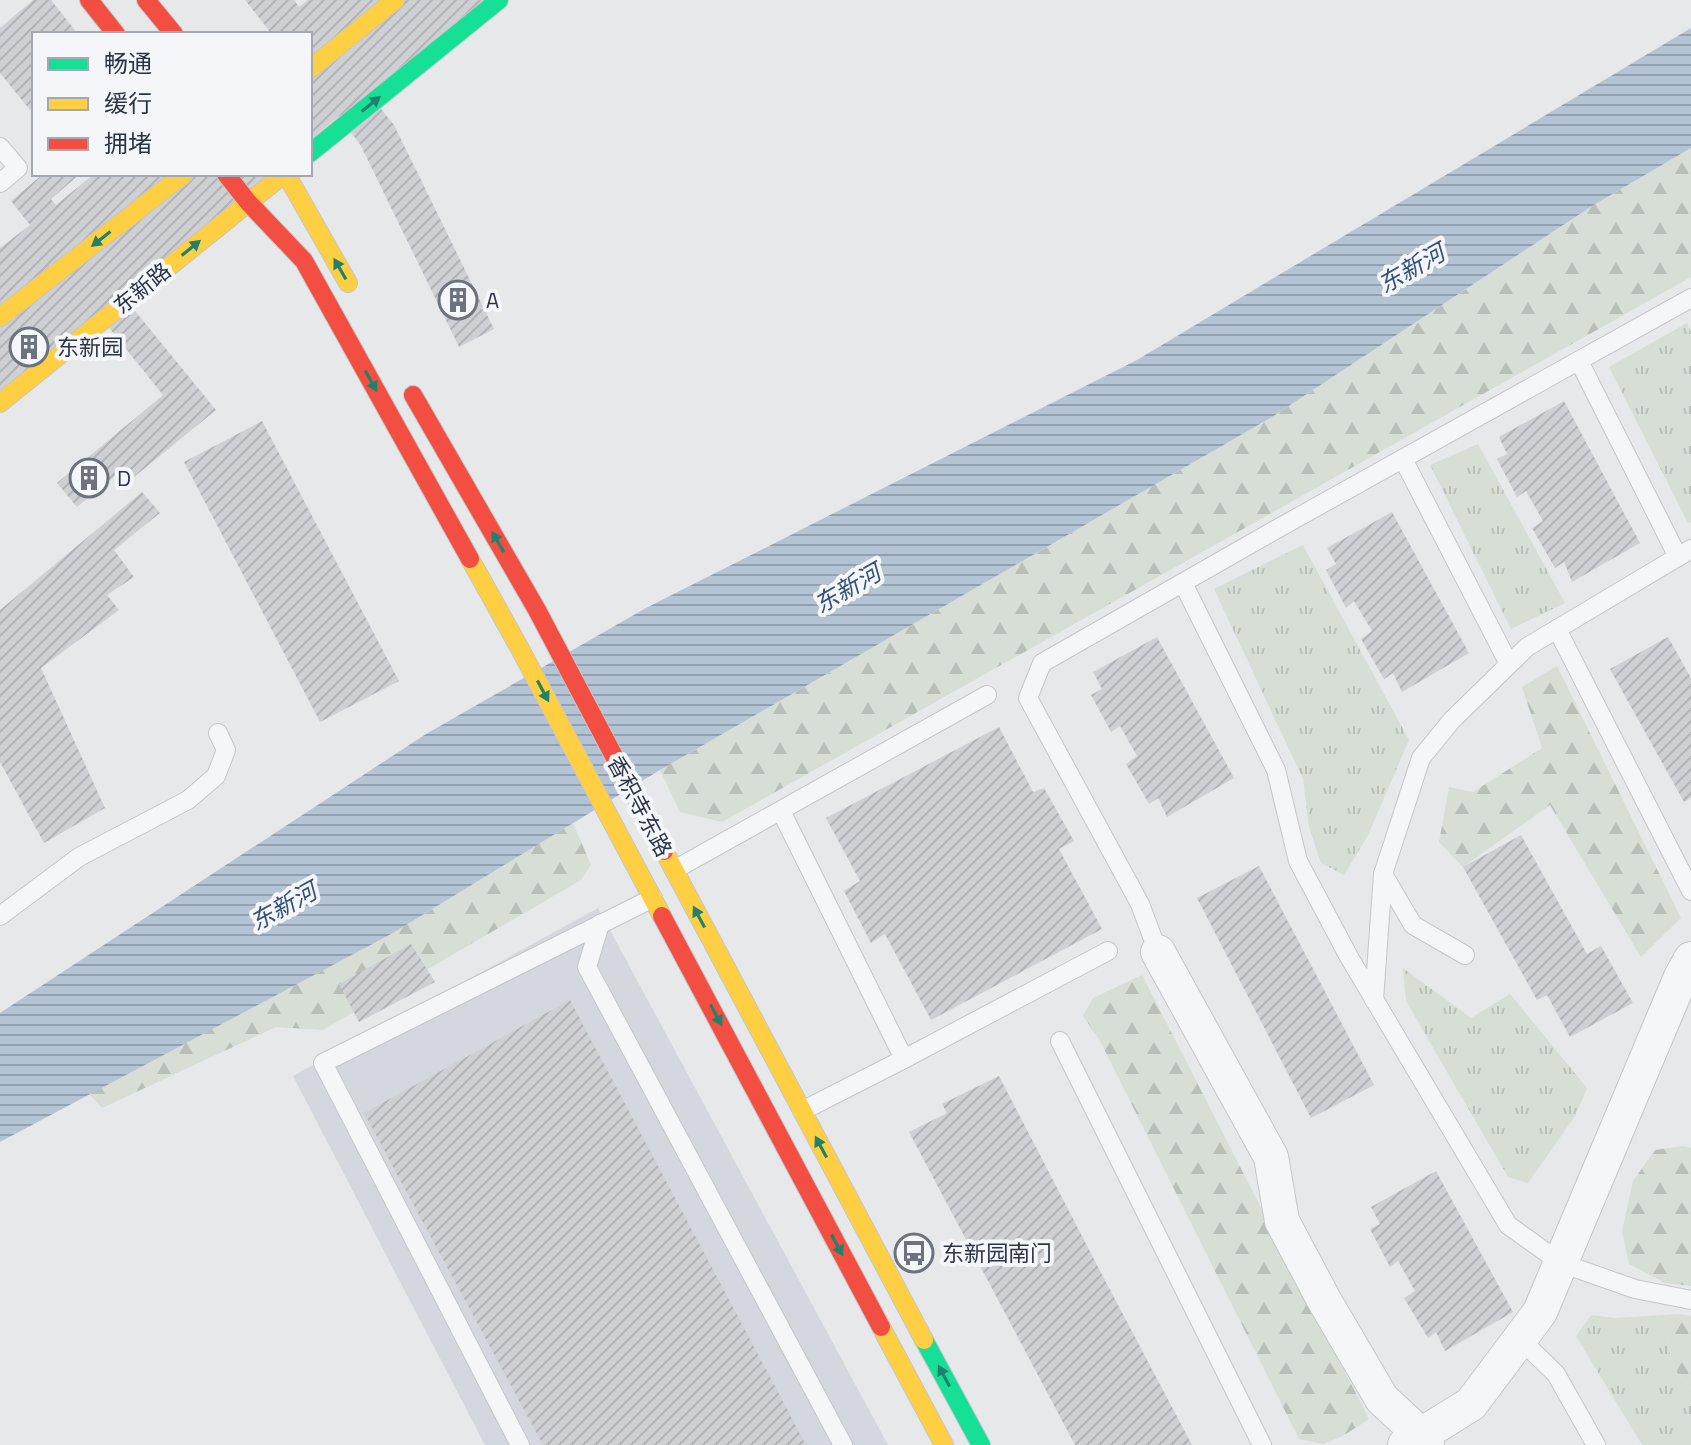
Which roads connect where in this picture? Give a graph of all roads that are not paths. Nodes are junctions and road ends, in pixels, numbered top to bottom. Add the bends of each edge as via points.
1 (89, 0) edge
2 (146, 0) edge
3 (395, 0) edge
4 (499, 0) edge
5 (114, 32) edge
6 (172, 32) edge
7 (312, 67) edge
8 (0, 147) edge
9 (312, 151) edge
10 (181, 176) edge
11 (228, 176) edge
12 (282, 176) edge
13 (286, 176) edge
14 (0, 183) edge
15 (248, 202) junction
16 (355, 295) dead end
17 (1691, 298) edge
18 (0, 317) edge
19 (1579, 361) junction
20 (402, 376) dead end
21 (0, 403) edge
22 (1403, 459) junction
23 (1684, 553) edge
24 (1183, 583) junction
25 (1557, 629) junction
26 (1509, 664) junction
27 (987, 695) dead end
28 (218, 733) dead end
29 (781, 811) junction
30 (674, 870) junction
31 (1383, 874) junction
32 (1691, 891) edge
33 (653, 898) junction
34 (0, 916) edge
35 (600, 924) junction
36 (1108, 951) dead end
37 (1158, 952) joint
38 (1465, 955) dead end
39 (1691, 959) edge
40 (1374, 1000) junction
41 (1060, 1041) dead end
42 (904, 1059) junction
43 (802, 1111) junction
44 (1561, 1263) junction
45 (1691, 1300) edge
46 (1520, 1339) junction
47 (1418, 1442) edge
48 (520, 1445) edge
49 (843, 1445) edge
50 (944, 1445) edge
51 (981, 1445) edge
52 (1262, 1445) edge
53 (1596, 1445) edge

1 - 5 main road
2 - 6 main road
3 - 7 main road
9 -> 4 main road
8 - 14 lane via 18,168
10 -> 18 main road
11 - 15 main road, 香积寺东路
12 - 15 main road, 东新路
16 -> 13 main road
21 -> 15 main road, 东新路
15 -> 33 main road, 香积寺东路 via 304,261
17 - 19 lane
19 - 22 lane
19 - 23 lane
30 -> 20 main road, 香积寺东路 via 537,610
22 - 24 lane
22 - 26 lane
23 - 25 lane
24 - 37 lane via 1042,663 1028,698 1140,904
24 - 40 lane via 1276,770 1298,861
25 - 26 lane
25 - 32 lane
26 - 31 lane via 1421,758
27 - 29 lane
28 - 34 lane via 226,750 216,776 188,800 79,857
29 - 30 lane
29 - 42 lane
43 -> 30 main road, 香积寺东路
31 - 38 lane via 1413,925
31 - 40 lane
33 - 35 lane
33 -> 50 main road, 香积寺东路
35 - 48 lane via 323,1063
35 - 49 lane via 587,967
36 - 42 lane
37 - 47 street via 1271,1157 1282,1221 1382,1399
39 - 44 street
40 - 44 lane via 1508,1225
41 - 52 lane
42 - 43 lane
51 -> 43 main road, 香积寺东路
44 - 45 lane via 1635,1289
44 - 46 street via 1540,1312
46 - 47 street via 1471,1404
46 - 53 lane via 1556,1374

